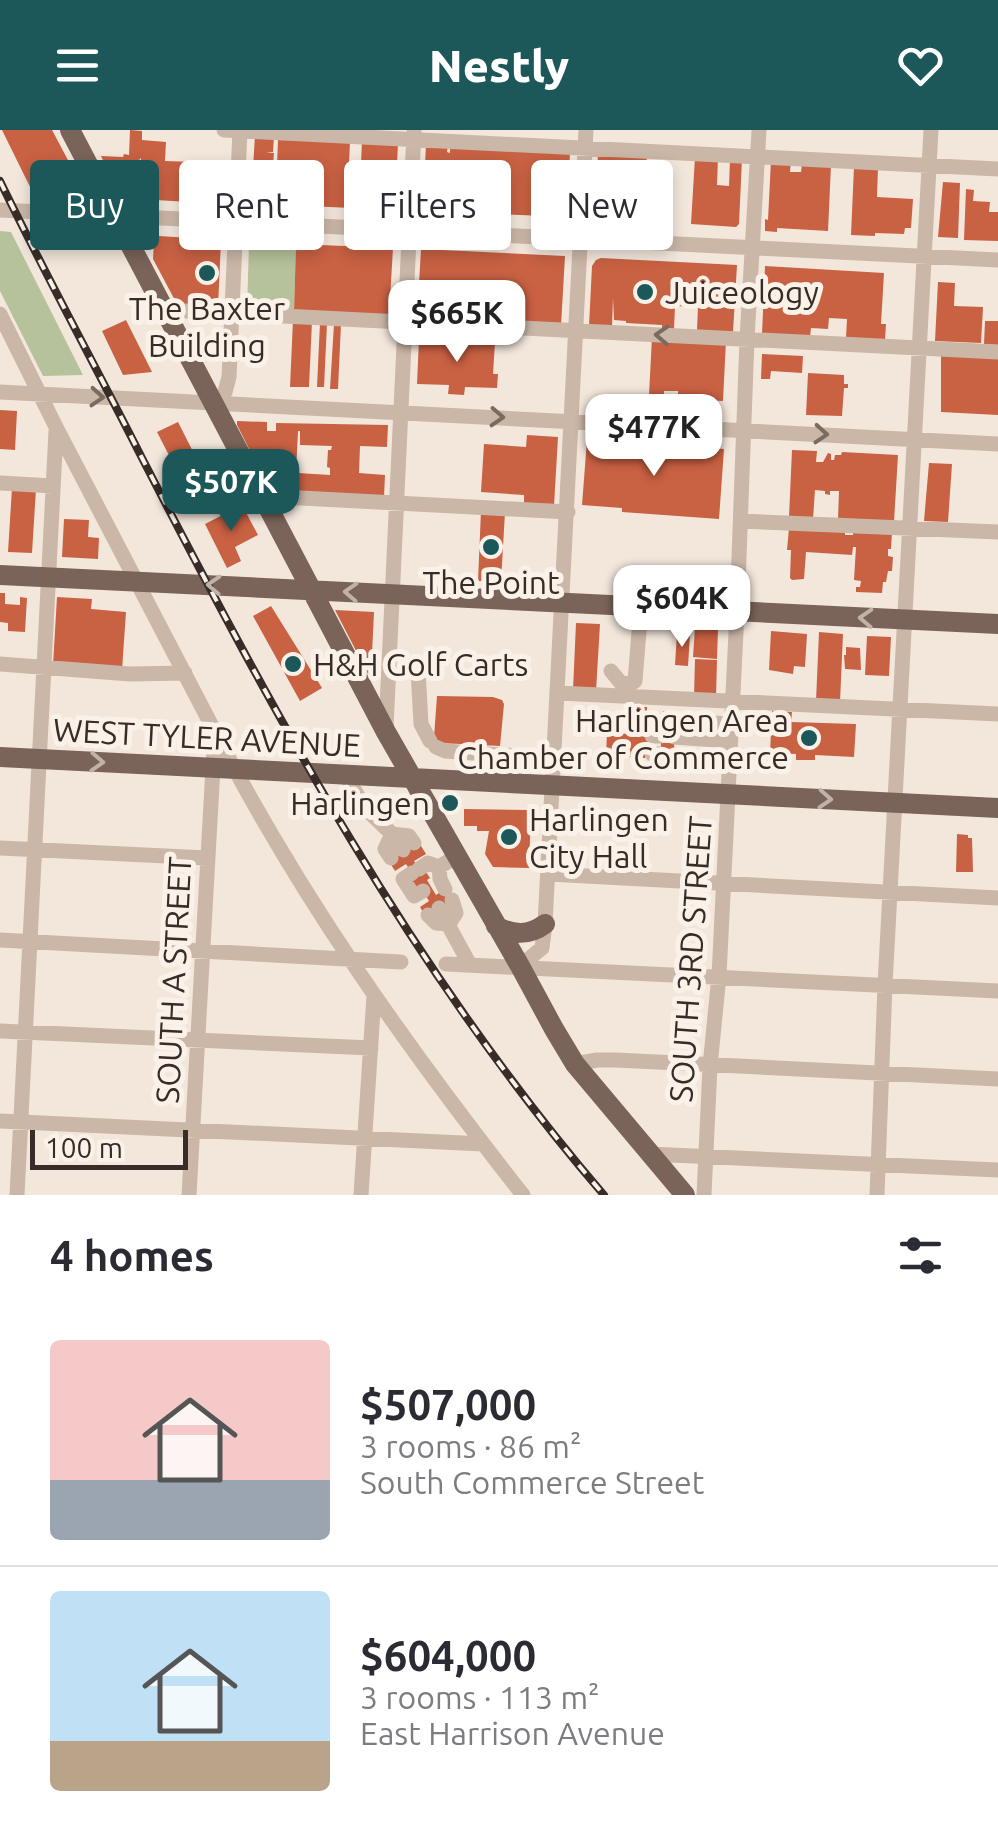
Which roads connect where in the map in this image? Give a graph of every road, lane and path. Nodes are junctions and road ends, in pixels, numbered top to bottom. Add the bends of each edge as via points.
1 (70, 130) edge
2 (224, 130) edge
3 (240, 130) edge
4 (586, 130) edge
5 (759, 130) edge
6 (931, 130) edge
7 (414, 135) edge
8 (585, 148) junction
9 (757, 155) junction
10 (86, 160) edge
11 (239, 160) edge
12 (412, 160) edge
13 (584, 160) edge
14 (930, 165) junction
15 (998, 169) edge
16 (0, 210) edge
17 (30, 212) edge
18 (673, 243) edge
19 (752, 247) junction
20 (133, 250) edge
21 (235, 250) edge
22 (407, 250) edge
23 (580, 250) edge
24 (926, 256) junction
25 (998, 260) edge
26 (164, 310) junction
27 (0, 314) edge
28 (232, 314) junction
29 (404, 322) junction
30 (577, 331) junction
31 (747, 340) junction
32 (920, 348) junction
33 (998, 352) edge
34 (0, 392) edge
35 (41, 394) junction
36 (215, 404) junction
37 (399, 412) junction
38 (572, 421) junction
39 (56, 427) junction
40 (743, 429) junction
41 (914, 440) junction
42 (998, 444) edge
43 (0, 483) edge
44 (52, 486) junction
45 (264, 498) junction
46 (395, 503) junction
47 (568, 512) junction
48 (741, 522) junction
49 (910, 528) junction
50 (998, 532) edge
51 (0, 574) edge
52 (47, 577) junction
53 (138, 582) junction
54 (311, 590) junction
55 (391, 594) junction
56 (563, 603) junction
57 (641, 607) junction
58 (737, 612) junction
59 (905, 620) junction
60 (998, 624) edge
61 (0, 664) edge
62 (43, 667) junction
63 (418, 670) dead end
64 (611, 671) dead end
65 (184, 672) junction
66 (558, 693) junction
67 (732, 702) junction
68 (900, 710) junction
69 (998, 714) edge
70 (663, 729) dead end
71 (215, 732) junction
72 (386, 732) junction
73 (731, 732) junction
74 (662, 755) dead end
75 (518, 756) dead end
76 (0, 757) edge
77 (729, 758) junction
78 (39, 759) junction
79 (212, 768) junction
80 (234, 769) junction
81 (345, 775) junction
82 (412, 778) junction
83 (554, 785) junction
84 (728, 793) junction
85 (895, 804) junction
86 (998, 808) edge
87 (0, 848) edge
88 (34, 850) junction
89 (207, 858) junction
90 (548, 874) junction
91 (424, 878) junction
92 (723, 884) junction
93 (890, 892) junction
94 (998, 898) edge
95 (449, 924) junction
96 (545, 924) junction
97 (496, 926) junction
98 (0, 940) edge
99 (30, 942) junction
100 (202, 951) junction
101 (348, 959) junction
102 (400, 962) dead end
103 (446, 964) dead end
104 (470, 964) junction
105 (520, 966) junction
106 (718, 976) junction
107 (884, 984) junction
108 (998, 991) edge
109 (374, 994) junction
110 (0, 1032) edge
111 (25, 1033) junction
112 (198, 1041) junction
113 (370, 1048) junction
114 (575, 1064) junction
115 (710, 1066) junction
116 (882, 1074) junction
117 (998, 1079) edge
118 (0, 1121) edge
119 (21, 1122) junction
120 (193, 1130) junction
121 (364, 1139) junction
122 (482, 1144) junction
123 (649, 1154) junction
124 (705, 1156) junction
125 (879, 1164) junction
126 (998, 1170) edge
127 (17, 1195) edge
128 (190, 1195) edge
129 (360, 1195) edge
130 (523, 1195) edge
131 (686, 1195) edge
132 (704, 1195) edge
133 (877, 1195) edge

1 - 10 main road
2 - 3 street
3 - 7 street
3 - 11 street
4 - 8 street
5 - 9 street, SOUTH 3RD STREET
6 - 14 street
7 - 8 street
7 - 12 street
8 - 9 street
8 - 13 street
9 - 14 street
9 - 19 street, SOUTH 3RD STREET
14 - 15 street
14 - 24 street
16 - 17 street
18 - 19 street
19 - 24 street
19 - 31 street, SOUTH 3RD STREET
20 - 26 main road
21 - 28 street
22 - 29 street
23 - 30 street
24 - 25 street
24 - 32 street
26 - 28 street
26 - 36 main road
27 - 35 street
28 - 29 street
28 - 36 street via 229,377
29 - 30 street
29 - 37 street
31 -> 30 street
30 - 38 street
31 - 32 street
31 - 40 street, SOUTH 3RD STREET
32 - 33 street
32 - 41 street
34 - 35 street
35 -> 36 street
35 - 39 street
36 - 37 street
36 - 45 main road
37 -> 38 street
37 - 46 street
38 - 40 street
38 - 47 street
39 - 44 street
39 - 53 street
40 -> 41 street
40 - 48 street, SOUTH 3RD STREET
41 - 42 street
41 - 49 street
43 - 44 street
44 - 52 street
45 - 46 street
45 - 54 main road
46 - 47 street
46 - 55 street
47 - 56 street
48 - 49 street
48 - 58 street, SOUTH 3RD STREET
49 - 50 street
49 - 59 street
51 - 52 main road
52 - 53 main road
52 - 62 street
54 -> 53 main road
53 - 65 street
55 -> 54 main road
54 - 72 main road
55 - 56 main road
55 - 72 street
56 - 57 main road
56 - 66 street
57 - 58 main road
57 - 64 street via 635,681 621,683
59 -> 58 main road
58 - 67 street, SOUTH 3RD STREET
59 - 60 main road
59 - 68 street
61 - 62 street
62 - 65 street
62 - 78 street
63 - 75 street via 421,724 433,744 444,751
65 - 71 street
66 - 67 street
66 - 83 street
67 - 68 street
67 - 73 street, SOUTH 3RD STREET
68 - 69 street
68 - 85 street
70 - 73 street
71 - 79 street, SOUTH A STREET
71 - 80 street
72 - 82 main road
73 - 77 street, SOUTH 3RD STREET
74 - 77 street
76 - 78 main road, WEST TYLER AVENUE
77 - 84 street, SOUTH 3RD STREET
78 -> 79 main road, WEST TYLER AVENUE
78 - 88 street
79 - 80 main road, WEST TYLER AVENUE
79 - 89 street, SOUTH A STREET
80 - 81 main road, WEST TYLER AVENUE
80 - 101 street
81 - 82 main road, WEST TYLER AVENUE
81 - 91 street
82 - 83 main road, WEST TYLER AVENUE
82 - 91 main road
83 - 84 main road, WEST TYLER AVENUE
83 - 90 street
84 -> 85 main road, WEST TYLER AVENUE
84 - 92 street, SOUTH 3RD STREET
85 - 86 main road, WEST TYLER AVENUE
85 - 93 street
87 - 88 street
88 - 89 street
88 - 99 street
89 - 100 street, SOUTH A STREET
90 - 92 street
90 - 96 street
91 - 95 street via 456,914
91 - 95 street via 436,924
91 - 97 main road
92 - 93 street
92 - 106 street, SOUTH 3RD STREET
93 - 94 street
93 - 107 street
95 - 104 street
96 - 97 main road via 522,934
96 - 105 street via 542,948
97 - 105 main road
98 - 99 street
99 - 100 street
99 - 111 street
100 - 101 street
100 - 112 street, SOUTH A STREET
101 - 102 street
101 - 109 street
103 - 104 street
104 - 105 street
105 - 106 street
105 - 114 main road
106 - 107 street
106 - 115 street, SOUTH 3RD STREET
107 - 108 street
107 - 116 street
109 - 113 street
109 - 122 street
110 - 111 street
111 - 112 street
111 - 119 street
112 - 113 street
112 - 120 street, SOUTH A STREET
113 - 121 street
114 - 115 street
114 - 123 main road
115 - 116 street
115 - 124 street, SOUTH 3RD STREET
116 - 117 street
116 - 125 street
118 - 119 street
119 - 120 street
119 - 127 street
120 - 121 street
120 - 128 street, SOUTH A STREET
121 - 122 street
121 - 129 street
122 - 130 street
123 - 124 street
123 - 131 main road
124 - 125 street
124 - 132 street, SOUTH 3RD STREET
125 - 126 street
125 - 133 street

